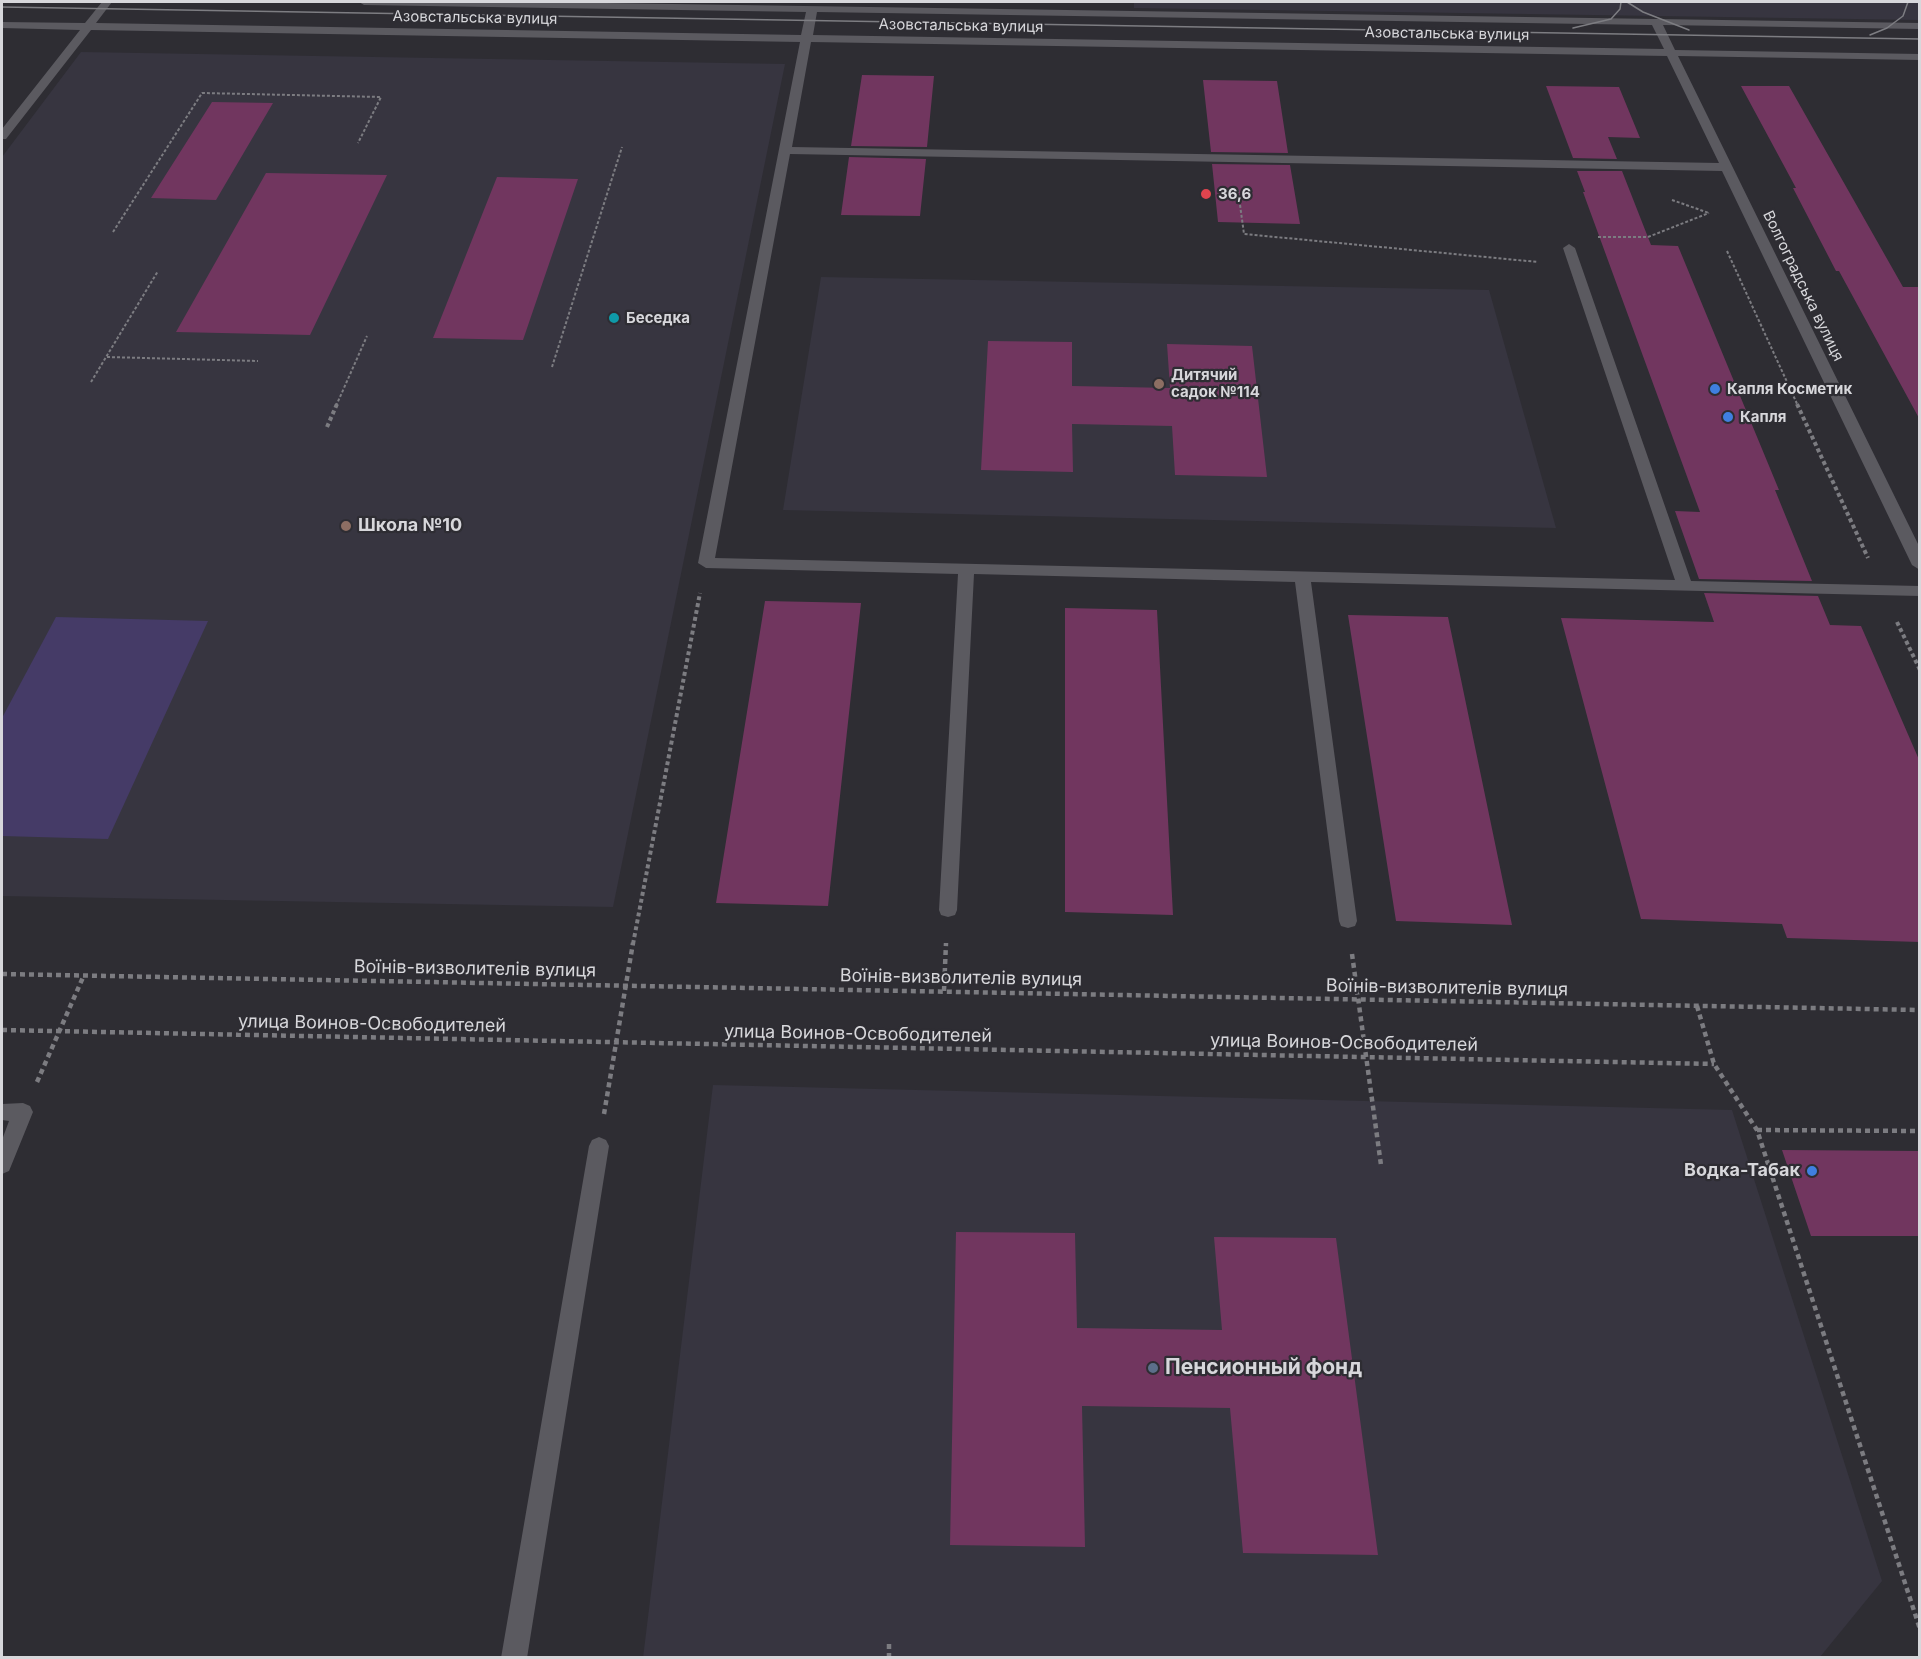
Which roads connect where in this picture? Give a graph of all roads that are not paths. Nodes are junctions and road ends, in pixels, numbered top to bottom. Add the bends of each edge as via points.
1 (107, 2) edge
2 (364, 2) edge
3 (812, 9) junction
4 (1656, 22) junction
5 (2, 25) edge
6 (87, 26) junction
7 (1920, 26) edge
8 (806, 38) junction
9 (1671, 53) junction
10 (1920, 57) edge
11 (2, 136) edge
12 (785, 150) junction
13 (1727, 167) junction
14 (1569, 248) dead end
15 (1920, 566) edge
16 (966, 569) junction
17 (1302, 577) junction
18 (1684, 586) junction
19 (1920, 591) edge
20 (948, 910) road end
21 (1348, 921) road end
22 (2, 1112) edge
23 (599, 1146) road end
24 (2, 1165) edge
25 (514, 1658) edge

1 - 6 street
2 - 3 street, Азовстальська вулиця
3 - 4 street, Азовстальська вулиця
3 - 8 street
4 - 7 street, Азовстальська вулиця
4 - 9 street, Волгоградська вулиця
5 - 6 street, Азовстальська вулиця
6 - 8 street, Азовстальська вулиця
6 - 11 street
8 - 9 street, Азовстальська вулиця
8 - 12 street
9 - 10 street, Азовстальська вулиця
9 - 13 street, Волгоградська вулиця
12 - 13 street
12 - 16 street via 706,563
13 - 15 street, Волгоградська вулиця
14 - 18 street
16 - 17 street
16 - 20 street
17 - 18 street
17 - 21 street
18 - 19 street
22 - 24 street via 23,1112
23 - 25 street

